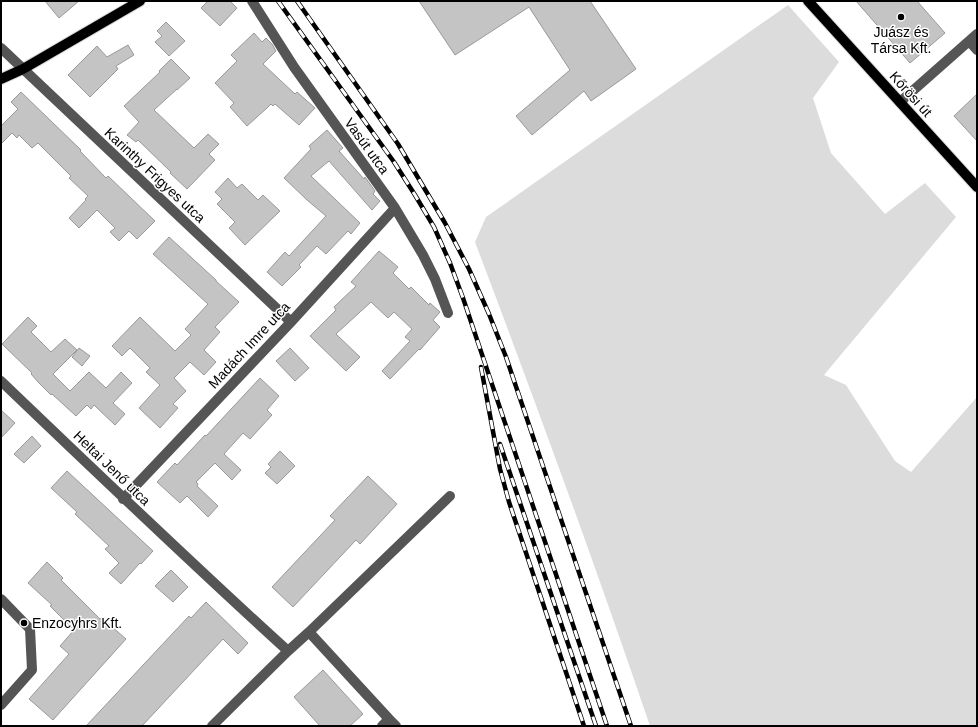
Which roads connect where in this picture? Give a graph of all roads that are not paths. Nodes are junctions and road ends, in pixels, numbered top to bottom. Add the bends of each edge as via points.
1 (140, 1) edge
2 (252, 1) edge
3 (808, 1) edge
4 (973, 37) edge
5 (1, 48) edge
6 (977, 50) edge
7 (23, 69) junction
8 (1, 79) edge
9 (900, 102) junction
10 (977, 187) edge
11 (395, 208) junction
12 (448, 313) dead end
13 (291, 322) junction
14 (1, 381) edge
15 (450, 496) dead end
16 (123, 499) junction
17 (1, 599) edge
18 (309, 632) junction
19 (288, 651) junction
20 (1, 705) edge
21 (393, 722) edge
22 (212, 726) edge
23 (382, 726) edge

1 - 7 main road
2 - 11 street, Vasút utca via 294,67
3 - 9 main road, Kőrösi út
4 - 6 street
4 - 9 street
5 - 7 street, Karinthy Frigyes utca
7 - 8 main road
7 - 13 street, Karinthy Frigyes utca
9 - 10 main road, Kőrösi út
11 - 12 street, Vasút utca via 423,255
11 - 13 street, Madách Imre utca
13 - 16 street, Madách Imre utca
14 - 16 street, Heltai Jenő utca
15 - 18 street
16 - 19 street, Heltai Jenő utca
17 - 20 street via 30,629 32,670
18 - 19 street
18 - 21 street
19 - 22 street
21 - 23 street

